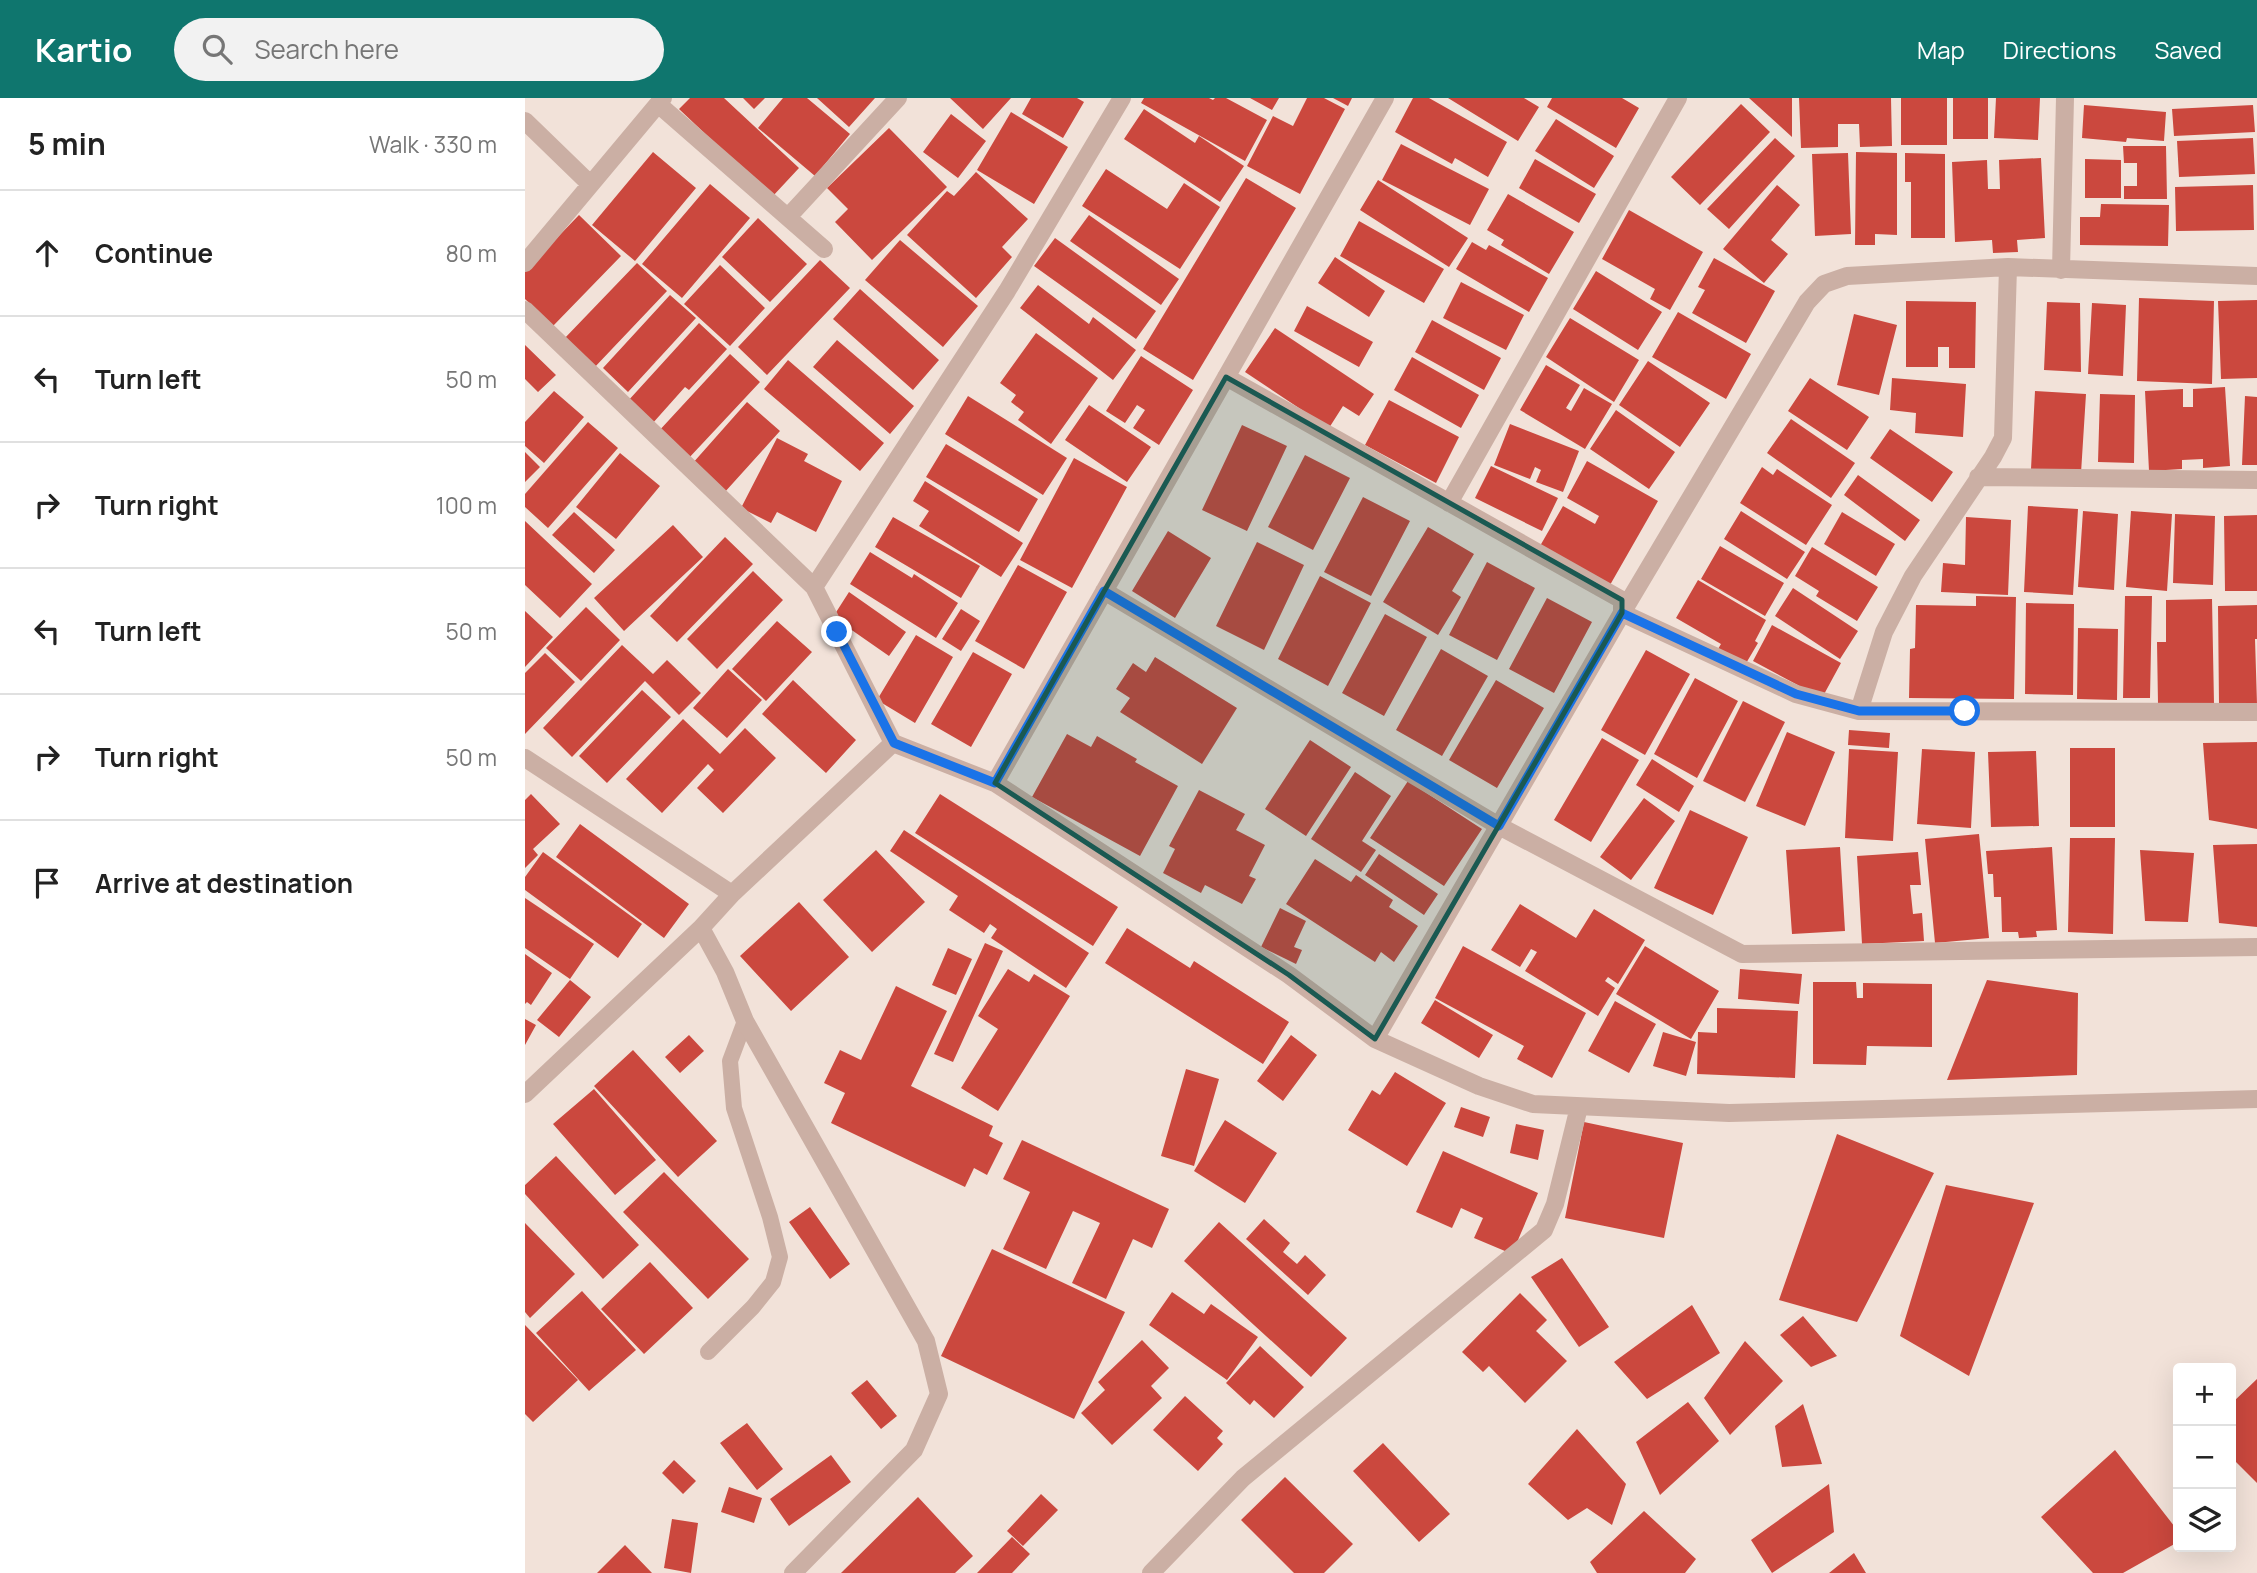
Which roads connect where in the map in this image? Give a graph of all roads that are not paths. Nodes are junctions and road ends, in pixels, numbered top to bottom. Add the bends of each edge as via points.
1 (898, 98) edge
2 (1122, 98) edge
3 (1385, 98) edge
4 (1678, 98) edge
5 (2065, 98) edge
6 (661, 101) edge
7 (525, 121) edge
8 (590, 184) junction
9 (788, 217) junction
10 (824, 249) dead end
11 (525, 262) edge
12 (2008, 267) junction
13 (2061, 270) junction
14 (2257, 276) edge
15 (525, 310) edge
16 (1226, 377) junction
17 (1978, 477) junction
18 (2257, 480) edge
19 (1448, 503) junction
20 (814, 587) junction
21 (1104, 591) junction
22 (1622, 613) junction
23 (1859, 711) junction
24 (2257, 712) edge
25 (894, 743) junction
26 (525, 758) edge
27 (995, 783) junction
28 (1499, 826) junction
29 (732, 894) junction
30 (701, 928) junction
31 (2257, 947) edge
32 (745, 1021) junction
33 (1375, 1039) junction
34 (525, 1094) edge
35 (2257, 1099) edge
36 (1579, 1107) junction
37 (708, 1352) dead end
38 (793, 1573) edge
39 (1151, 1573) edge

1 - 9 street
2 - 20 street via 1007,291
3 - 16 street
4 - 19 street
5 - 13 street
6 - 8 street
6 - 9 street
7 - 8 street
8 - 11 street
9 - 10 street
12 - 13 street
12 - 17 street via 2003,439
12 - 22 street via 1847,276 1824,284 1807,302
13 - 14 street
15 - 20 street
16 - 19 street
16 - 21 street
17 - 18 street
17 - 23 street via 1913,576 1884,632
19 - 22 street via 1622,600
20 - 25 street
21 - 27 street
21 - 28 street
22 - 23 street via 1796,694
22 - 28 street
23 - 24 street
25 - 27 street
25 - 29 street
26 - 29 street
27 - 33 street via 1289,975
28 - 31 street via 1742,954
28 - 33 street
29 - 30 street
30 - 32 street
30 - 34 street
32 - 37 lane via 730,1061 734,1108 780,1257 773,1282
32 - 38 street via 926,1341 939,1394 914,1450
33 - 36 street via 1479,1086 1534,1104
35 - 36 street via 1729,1113
36 - 39 street via 1545,1230 1244,1478

